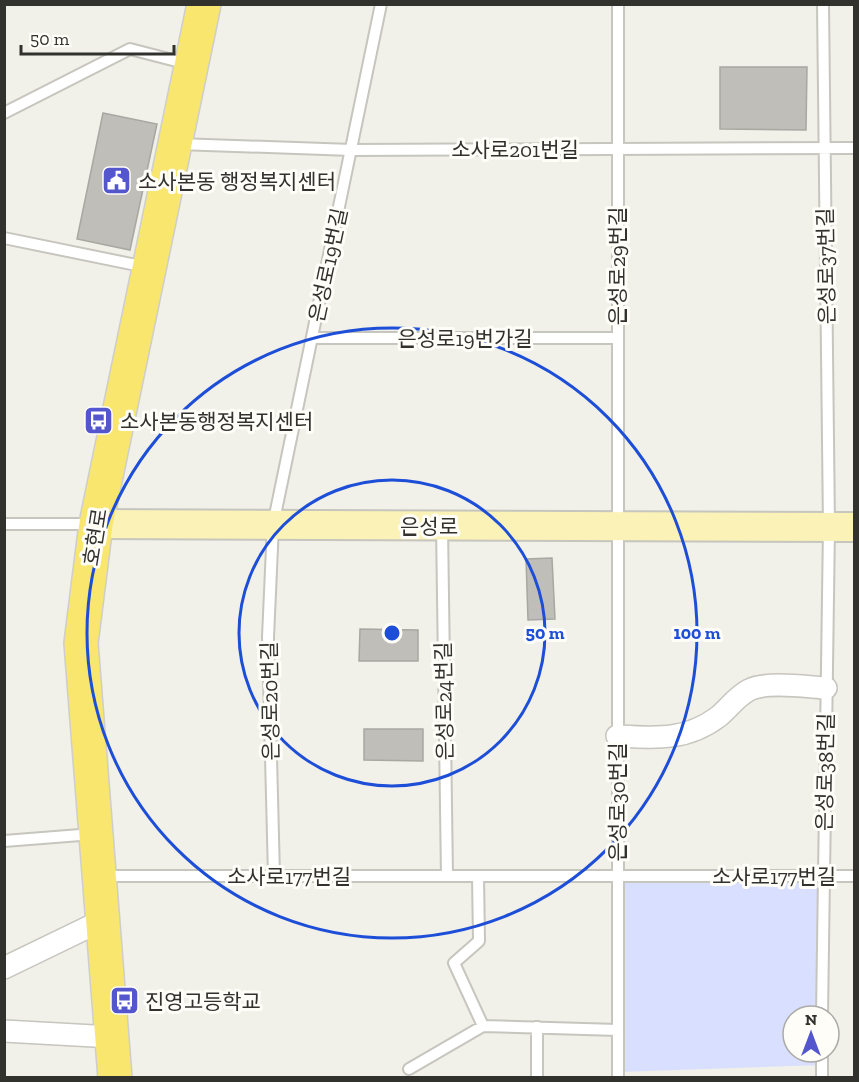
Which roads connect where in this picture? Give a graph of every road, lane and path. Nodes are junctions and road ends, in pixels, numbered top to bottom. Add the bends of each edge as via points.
1 (204, 4) edge
2 (381, 4) edge
3 (618, 4) edge
4 (823, 4) edge
5 (191, 64) junction
6 (4, 113) edge
7 (175, 144) junction
8 (618, 148) junction
9 (825, 148) junction
10 (855, 148) edge
11 (352, 150) junction
12 (4, 238) edge
13 (149, 268) junction
14 (313, 338) junction
15 (617, 338) junction
16 (4, 524) edge
17 (96, 525) junction
18 (273, 525) junction
19 (442, 526) junction
20 (616, 526) junction
21 (842, 527) edge
22 (826, 688) junction
23 (617, 736) junction
24 (96, 834) junction
25 (4, 842) edge
26 (99, 876) junction
27 (274, 876) junction
28 (447, 876) junction
29 (478, 876) junction
30 (618, 876) junction
31 (823, 876) junction
32 (855, 876) edge
33 (103, 920) junction
34 (4, 968) edge
35 (822, 1004) edge
36 (483, 1026) junction
37 (537, 1027) junction
38 (4, 1030) edge
39 (618, 1030) junction
40 (112, 1037) junction
41 (409, 1069) dead end
42 (115, 1077) edge
43 (537, 1077) edge
44 (618, 1077) edge

1 - 5 main road, 호현로
2 - 11 lane, 은성로19번길
3 - 8 lane, 은성로29번길
4 - 9 lane, 은성로37번길
5 - 6 lane via 130,49
5 - 7 main road, 호현로
7 - 11 lane, 소사로201번길
7 - 13 main road, 호현로
8 - 9 lane, 소사로201번길
8 - 11 lane, 소사로201번길
8 - 15 lane, 은성로29번길
9 - 10 lane, 소사로201번길
9 - 21 lane, 은성로37번길
11 - 14 lane, 은성로19번길
12 - 13 lane
13 - 17 main road, 호현로
14 - 15 lane, 은성로19번가길
14 - 18 lane, 은성로19번길
15 - 20 lane, 은성로29번길
16 - 17 lane, 은성로
17 - 18 street, 은성로
17 - 24 main road, 호현로 via 81,643
18 - 19 street, 은성로
18 - 27 lane, 은성로20번길 via 268,637
19 - 20 street, 은성로
19 - 28 lane, 은성로24번길
20 - 21 street, 은성로
20 - 23 lane, 은성로30번길
21 - 22 lane, 은성로38번길
22 - 23 street via 760,687 749,690 717,717 684,735
22 - 31 lane, 은성로38번길
23 - 30 lane, 은성로30번길
24 - 25 lane
24 - 26 main road, 호현로
26 - 27 lane, 소사로177번길
26 - 33 main road, 호현로
27 - 28 lane, 소사로177번길
28 - 29 lane, 소사로177번길
29 - 30 lane, 소사로177번길
29 - 36 lane via 479,941 454,963
30 - 31 lane, 소사로177번길
30 - 39 lane, 은성로30번길
31 - 32 lane, 소사로177번길
31 - 35 lane, 은성로38번길
33 - 34 street
33 - 40 main road, 호현로
36 - 37 lane
36 - 41 lane
37 - 39 lane
37 - 43 lane
38 - 40 street
39 - 44 lane, 은성로30번길
40 - 42 main road, 호현로

